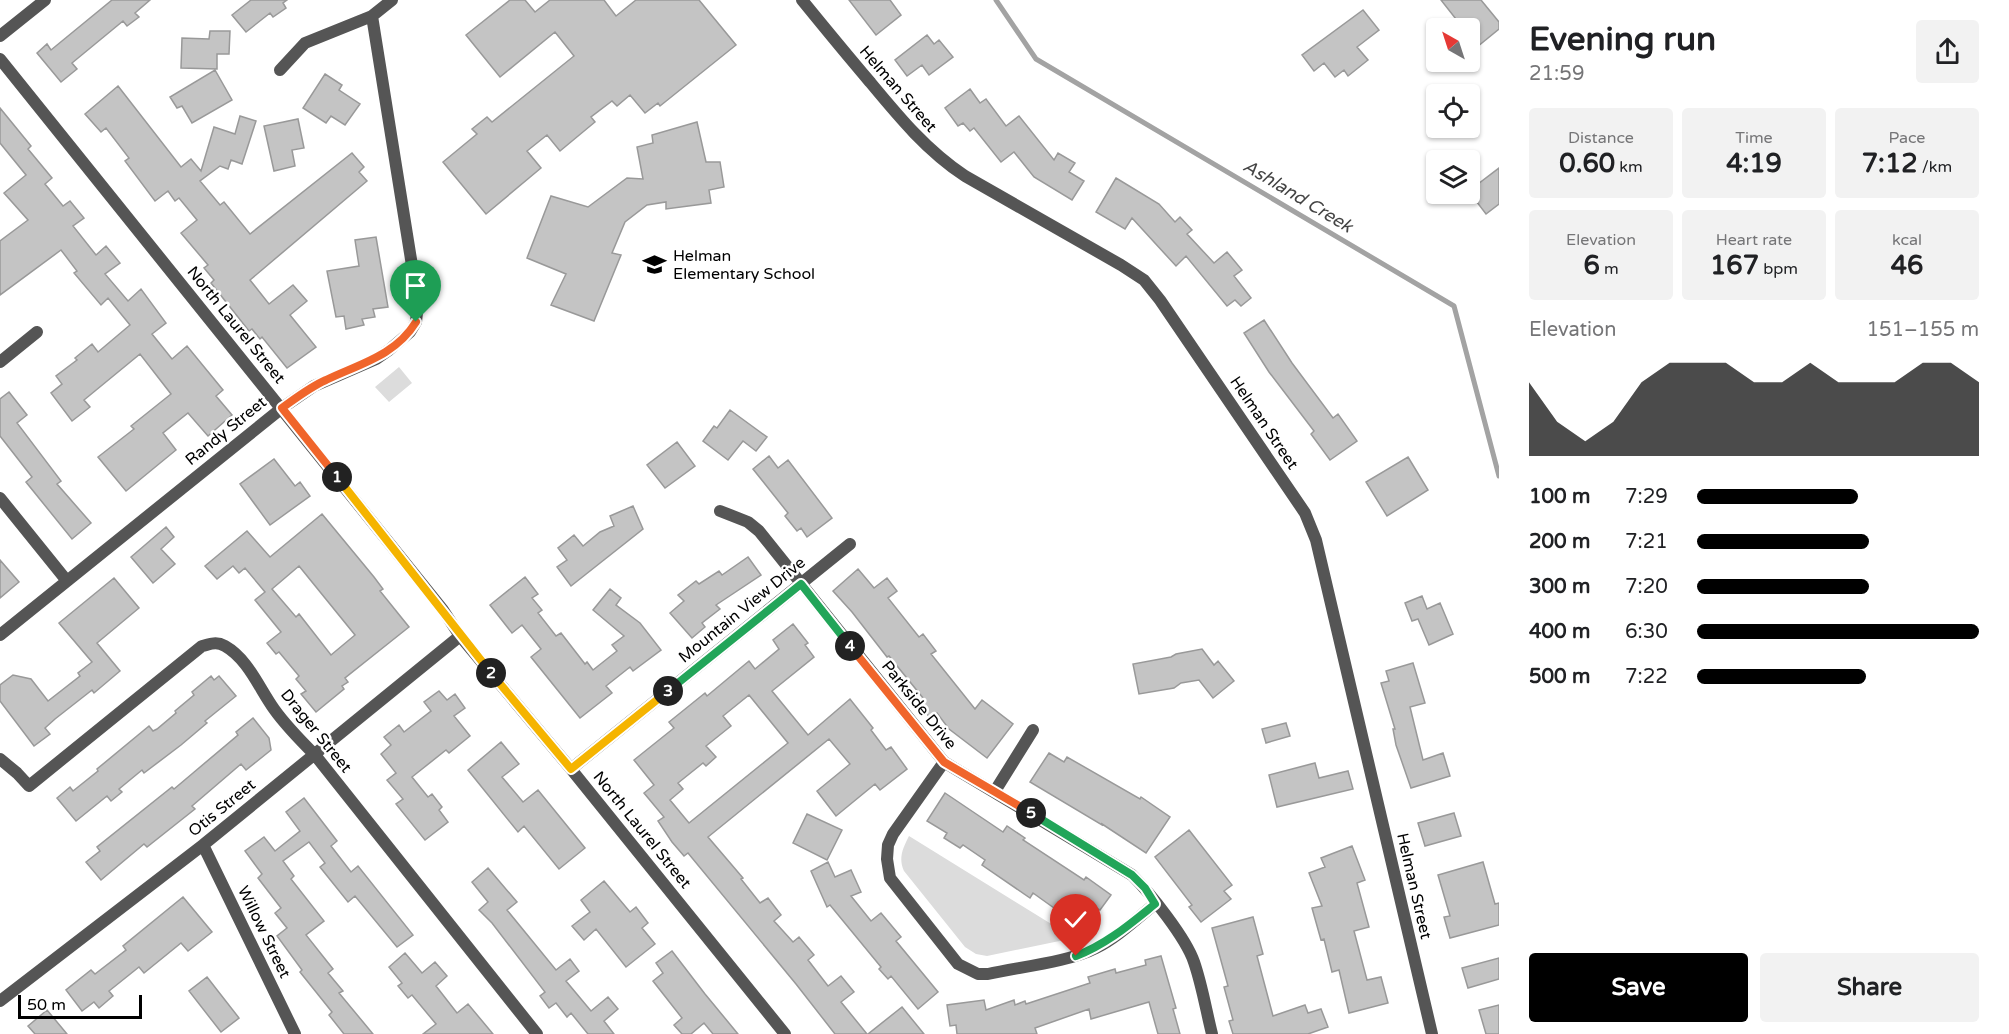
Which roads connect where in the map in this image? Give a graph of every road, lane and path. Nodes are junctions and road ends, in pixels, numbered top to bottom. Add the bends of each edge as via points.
1 (45, 0) edge
2 (392, 0) edge
3 (801, 0) edge
4 (372, 16) junction
5 (0, 36) edge
6 (0, 59) edge
7 (280, 70) dead end
8 (37, 332) dead end
9 (0, 362) edge
10 (282, 408) junction
11 (0, 498) edge
12 (720, 511) dead end
13 (850, 544) dead end
14 (67, 581) junction
15 (801, 584) junction
16 (0, 635) edge
17 (460, 636) junction
18 (1033, 730) dead end
19 (315, 755) junction
20 (0, 759) edge
21 (944, 762) junction
22 (571, 769) junction
23 (995, 791) junction
24 (203, 845) junction
25 (1155, 904) junction
26 (0, 1001) edge
27 (295, 1034) edge
28 (537, 1034) edge
29 (784, 1034) edge
30 (1212, 1034) edge
31 (1432, 1034) edge

1 - 5 street
2 - 4 street
3 - 31 street, Helman Street via 901,120 944,163 1144,280 1305,513 1316,540
4 - 7 street via 305,43
4 - 10 street, Randy Street via 418,303 416,322 402,340 376,359 314,386
6 - 10 street, North Laurel Street
8 - 9 street
10 - 14 street, Randy Street
10 - 17 street, North Laurel Street
11 - 14 street
12 - 15 street, Parkside Drive via 759,531
13 - 15 street, Mountain View Drive
14 - 16 street, Randy Street
15 - 21 street, Parkside Drive
15 - 22 street, Mountain View Drive
17 - 19 street, Otis Street
17 - 22 street, North Laurel Street
18 - 23 street
19 - 20 street, Drager Street via 287,726 253,675 226,646 215,642 202,646 29,786
19 - 24 street, Otis Street
19 - 28 street, Drager Street
21 - 23 street, Parkside Drive
21 - 25 street via 893,834 886,859 890,878 958,964 978,974 988,974 1076,956 1113,938
22 - 29 street, North Laurel Street
23 - 25 street, Parkside Drive via 1132,875
24 - 26 street, Otis Street
24 - 27 street, Willow Street
25 - 30 street, Parkside Drive via 1194,961

